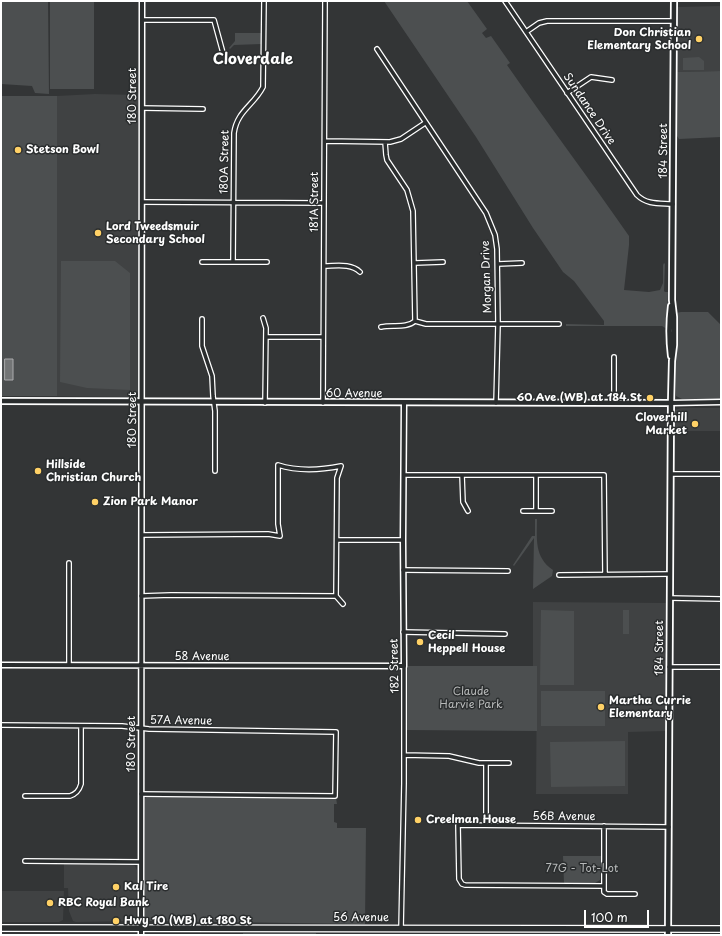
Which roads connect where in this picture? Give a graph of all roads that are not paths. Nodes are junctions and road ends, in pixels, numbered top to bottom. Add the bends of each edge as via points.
1 (142, 1) edge
2 (264, 1) edge
3 (325, 1) edge
4 (505, 1) edge
5 (674, 1) edge
6 (142, 20) junction
7 (674, 21) junction
8 (526, 32) junction
9 (377, 49) dead end
10 (223, 53) dead end
11 (612, 80) dead end
12 (567, 92) junction
13 (142, 108) junction
14 (203, 109) dead end
15 (425, 123) junction
16 (325, 141) junction
17 (385, 142) junction
18 (142, 202) junction
19 (233, 202) junction
20 (324, 203) junction
21 (673, 204) junction
22 (233, 261) junction
23 (202, 262) dead end
24 (267, 262) dead end
25 (443, 262) dead end
26 (414, 263) junction
27 (522, 263) dead end
28 (498, 264) junction
29 (324, 266) junction
30 (360, 272) dead end
31 (263, 318) dead end
32 (202, 319) dead end
33 (415, 320) junction
34 (498, 324) junction
35 (560, 324) dead end
36 (381, 327) dead end
37 (266, 337) junction
38 (323, 337) junction
39 (614, 357) dead end
40 (1, 401) edge
41 (142, 402) junction
42 (214, 402) junction
43 (265, 403) junction
44 (323, 403) junction
45 (404, 403) junction
46 (496, 403) junction
47 (614, 403) junction
48 (671, 403) junction
49 (721, 404) edge
50 (215, 471) dead end
51 (671, 474) junction
52 (721, 474) edge
53 (404, 475) junction
54 (462, 475) junction
55 (536, 475) junction
56 (468, 511) dead end
57 (523, 511) dead end
58 (536, 511) junction
59 (552, 511) dead end
60 (142, 535) junction
61 (337, 540) junction
62 (403, 540) junction
63 (69, 563) dead end
64 (403, 570) junction
65 (508, 571) dead end
66 (605, 574) junction
67 (670, 574) junction
68 (559, 575) dead end
69 (141, 596) junction
70 (336, 596) junction
71 (670, 598) junction
72 (721, 599) edge
73 (343, 604) dead end
74 (404, 632) junction
75 (505, 634) dead end
76 (1, 665) edge
77 (141, 665) junction
78 (69, 666) junction
79 (404, 666) junction
80 (669, 667) junction
81 (721, 667) edge
82 (1, 725) edge
83 (81, 726) junction
84 (141, 728) junction
85 (404, 755) junction
86 (486, 763) junction
87 (509, 763) dead end
88 (141, 794) junction
89 (25, 796) dead end
90 (486, 826) junction
91 (604, 826) junction
92 (669, 827) junction
93 (25, 861) dead end
94 (141, 862) junction
95 (603, 886) junction
96 (635, 894) dead end
97 (1, 928) edge
98 (141, 928) junction
99 (401, 929) junction
100 (721, 929) edge
101 (668, 932) edge
102 (140, 935) edge

1 - 6 street, 180 Street
2 - 19 street, 180A Street via 263,87 235,126
3 - 16 street, 181A Street
4 - 8 street, Sundance Drive
5 - 7 main road, 184 Street
6 - 10 street via 214,20
6 - 13 street, 180 Street
7 - 8 street via 548,21
7 - 21 main road, 184 Street
8 - 12 street, Sundance Drive
9 - 15 street, Morgan Drive
11 - 12 street via 591,77
12 - 21 street, Sundance Drive via 639,197 650,203
13 - 14 street
13 - 18 street, 180 Street
15 - 17 street via 401,139
15 - 28 street, Morgan Drive via 486,213 495,236
16 - 17 street
16 - 20 street, 181A Street
17 - 26 street via 388,160 412,203
18 - 19 street
18 - 41 street, 180 Street
19 - 20 street
19 - 22 street, 180A Street
20 - 29 street, 181A Street
21 - 48 main road, 184 Street via 674,332
22 - 23 street
22 - 24 street
25 - 26 street
26 - 33 street
27 - 28 street
28 - 34 street, Morgan Drive
29 - 30 street via 351,266
29 - 38 street, 181A Street
31 - 37 street via 266,324
32 - 42 street via 202,346 212,376
33 - 34 street via 426,324
33 - 36 street via 406,325
34 - 35 street
34 - 46 street, Morgan Drive
37 - 38 street
37 - 43 street
38 - 44 street, 181A Street
39 - 47 street
40 - 41 main road, 60 Avenue
41 - 42 main road, 60 Avenue
41 - 60 street, 180 Street
42 - 43 main road, 60 Avenue
42 - 50 street
43 - 44 main road, 60 Avenue
44 - 45 main road, 60 Avenue
45 - 46 main road, 60 Avenue
45 - 53 street, 182 Street
46 - 47 main road, 60 Avenue
47 - 48 main road, 60 Avenue
48 - 49 street, 60 Avenue
48 - 51 main road, 184 Street
51 - 52 street
51 - 67 main road, 184 Street
53 - 54 street
53 - 62 street, 182 Street
54 - 55 street
54 - 56 street via 463,502
55 - 58 street
55 - 66 street via 604,475
57 - 58 street
58 - 59 street
60 - 61 street via 280,536 278,465 288,468 341,466 337,478
60 - 69 street, 180 Street
61 - 62 street
61 - 70 street
62 - 64 street, 182 Street
63 - 78 street
64 - 65 street
64 - 74 street, 182 Street
66 - 67 street
66 - 68 street
67 - 71 main road, 184 Street
69 - 70 street
69 - 77 street, 180 Street
70 - 73 street
71 - 72 street
71 - 80 main road, 184 Street
74 - 75 street
74 - 79 street, 182 Street
76 - 78 street, 58 Avenue
77 - 78 street, 58 Avenue
77 - 79 street, 58 Avenue
77 - 84 street, 180 Street
79 - 85 street, 182 Street
80 - 81 street
80 - 92 main road, 184 Street
82 - 83 street, 57A Avenue
83 - 84 street, 57A Avenue
83 - 89 street via 80,784 75,795
84 - 88 street, 180 Street
84 - 88 street, 57A Avenue via 336,732 335,796
85 - 86 street via 449,756
85 - 99 street, 182 Street
86 - 87 street
86 - 90 street
88 - 94 street, 180 Street
90 - 91 street, 56B Avenue
90 - 95 street, 56B Avenue via 458,825 459,879 462,884
91 - 92 street, 56B Avenue
91 - 95 street
92 - 101 main road, 184 Street
93 - 94 street
94 - 98 street, 180 Street
95 - 96 street via 607,894
97 - 98 highway, 56 Avenue
98 - 99 highway, 56 Avenue
98 - 102 street, 180 Street
99 - 101 highway, 56 Avenue
100 - 101 highway, 56 Avenue

